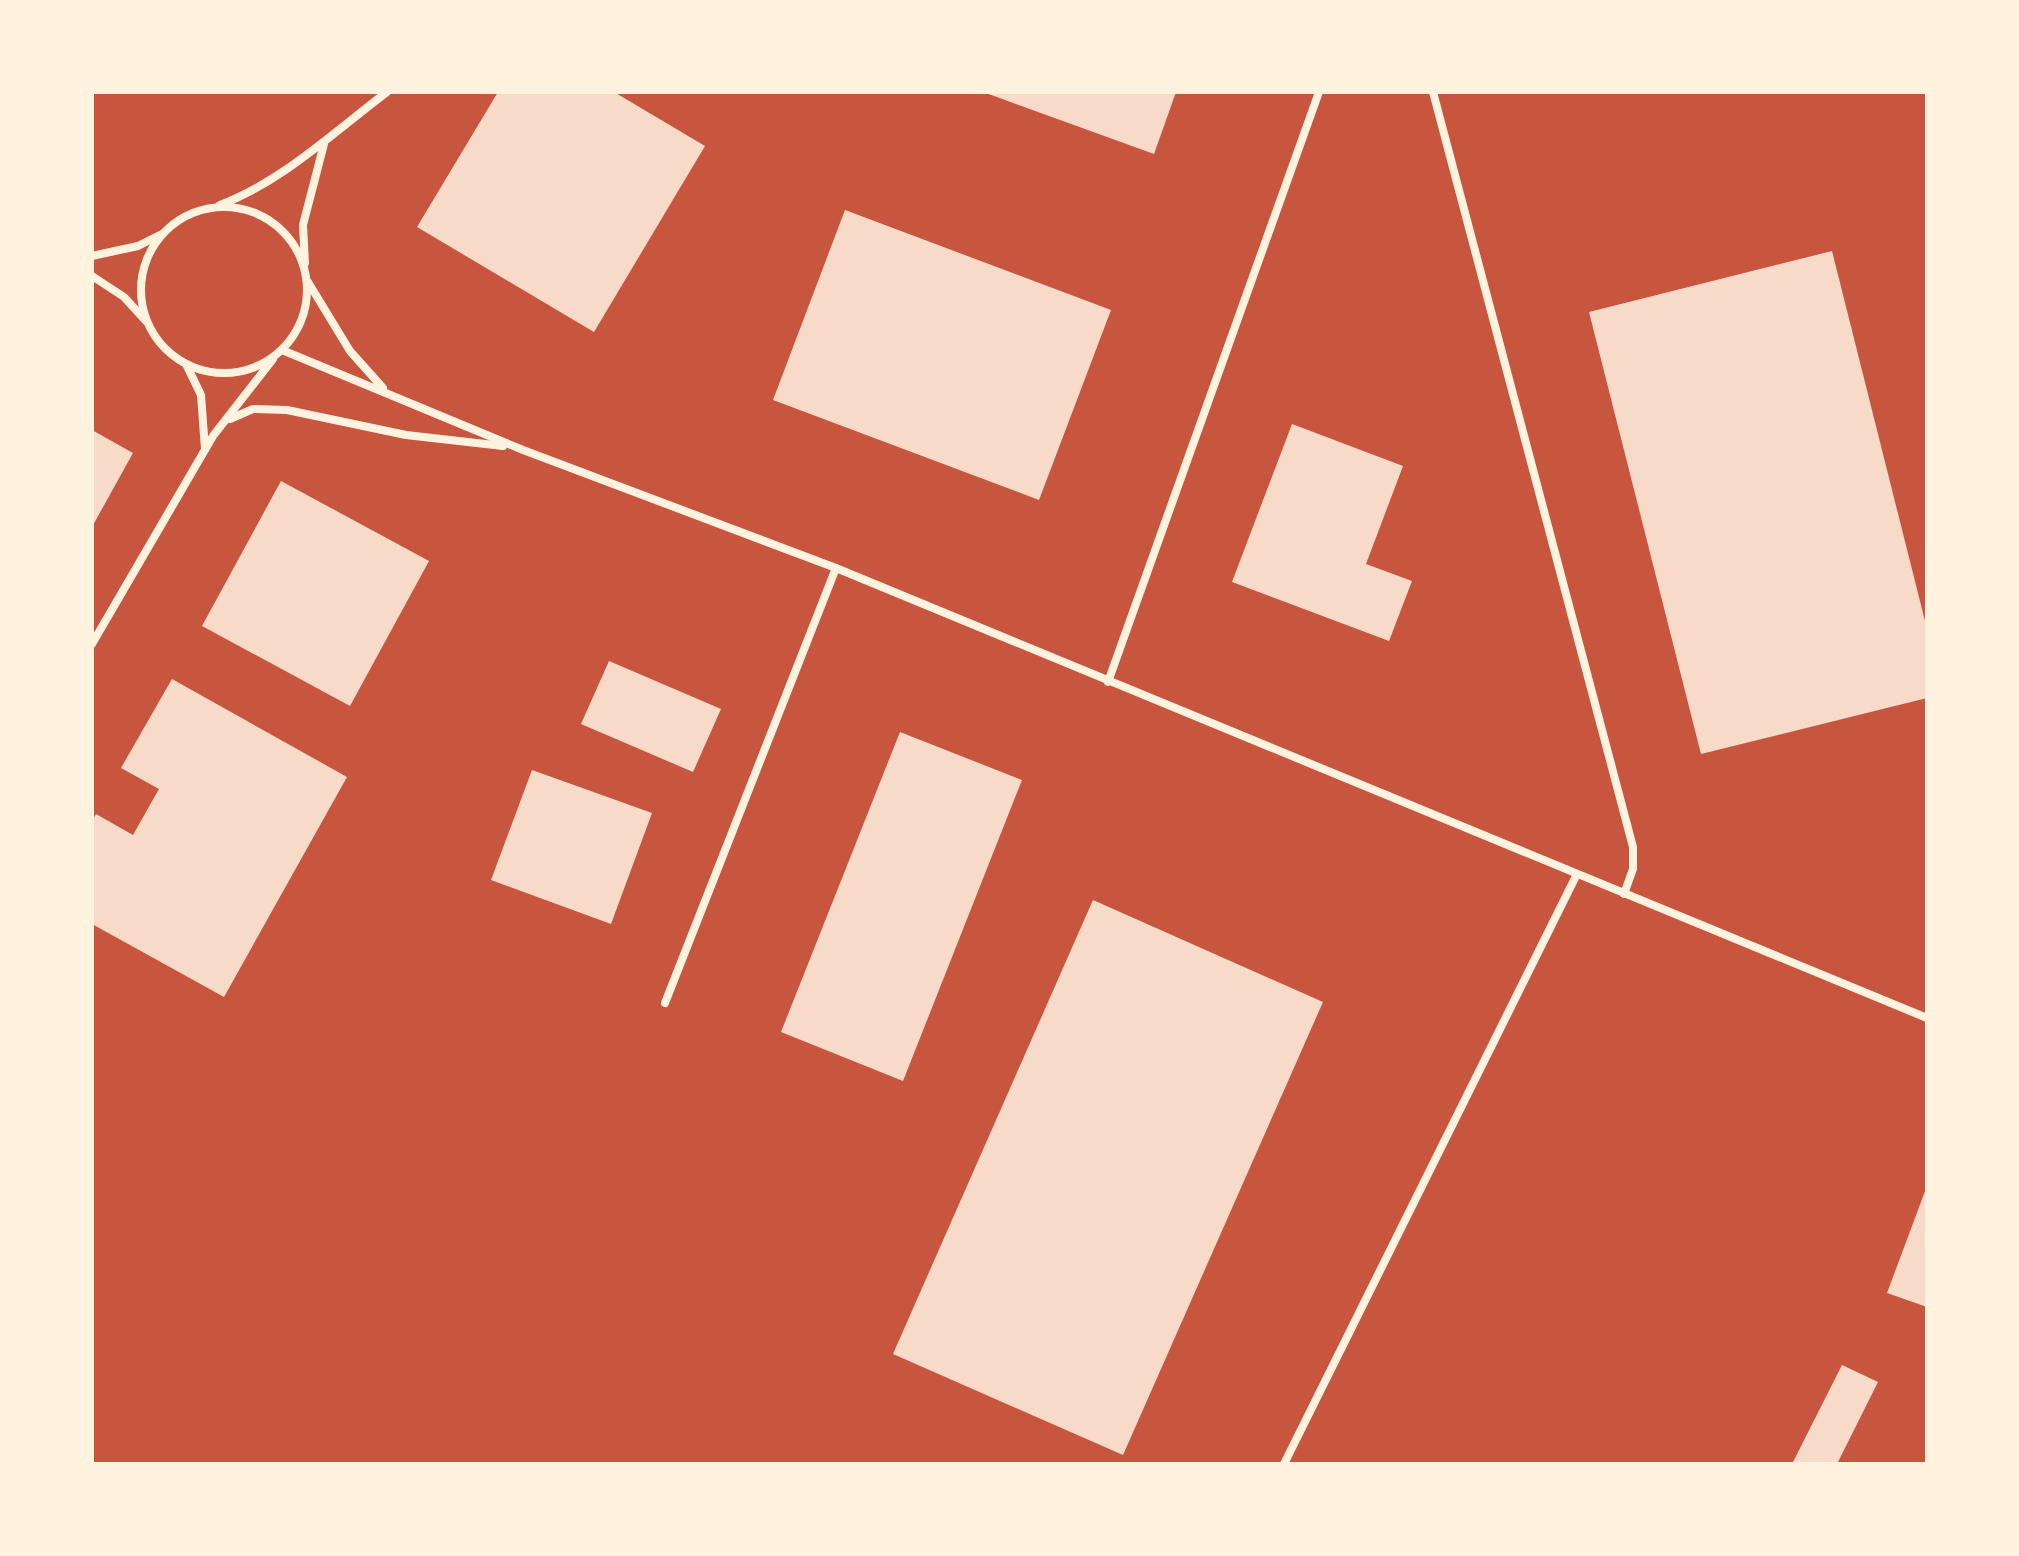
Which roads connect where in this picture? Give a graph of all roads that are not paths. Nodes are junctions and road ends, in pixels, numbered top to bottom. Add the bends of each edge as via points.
1 (387, 92) edge
2 (1319, 92) edge
3 (1433, 92) edge
4 (324, 143) junction
5 (214, 208) junction
6 (163, 234) junction
7 (92, 256) edge
8 (305, 268) junction
9 (92, 276) edge
10 (307, 282) junction
11 (147, 322) junction
12 (279, 353) junction
13 (186, 364) junction
14 (386, 392) junction
15 (225, 421) junction
16 (205, 450) junction
17 (523, 450) junction
18 (836, 568) junction
19 (92, 644) edge
20 (1108, 682) junction
21 (1577, 874) junction
22 (1624, 894) junction
23 (665, 1003) dead end
24 (1927, 1018) edge
25 (1284, 1464) edge

1 - 4 street
2 - 20 street
3 - 22 street via 1633,847 1633,869
4 - 5 street via 247,195
4 - 8 street via 303,225
5 - 6 street via 186,216
5 - 8 street via 238,208 280,228
6 - 7 street via 138,246
6 - 11 street via 142,275
8 - 10 street
9 - 11 street via 124,297
10 - 12 street via 298,330
10 - 14 street via 350,351
11 - 13 street via 163,346
12 - 13 street via 255,368 232,373
12 - 14 street
12 - 15 street
13 - 16 street via 201,395
14 - 17 street
15 - 16 street
15 - 17 street via 253,409 287,410 406,435
16 - 19 street
17 - 18 street
18 - 20 street
18 - 23 street
20 - 21 street
21 - 22 street
21 - 25 street
22 - 24 street

